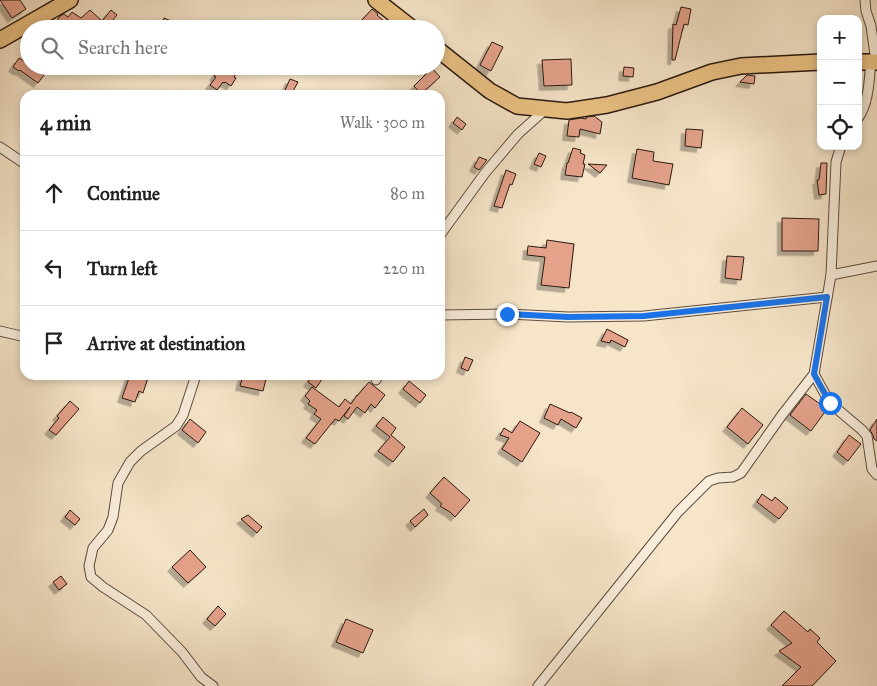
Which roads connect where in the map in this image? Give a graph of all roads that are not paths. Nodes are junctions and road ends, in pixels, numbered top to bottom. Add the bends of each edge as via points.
1 (70, 0) edge
2 (376, 0) edge
3 (865, 0) edge
4 (35, 20) edge
5 (402, 20) edge
6 (20, 29) edge
7 (0, 40) edge
8 (445, 55) edge
9 (817, 62) edge
10 (871, 62) edge
11 (546, 109) junction
12 (862, 111) edge
13 (0, 147) edge
14 (840, 150) edge
15 (20, 161) edge
16 (445, 228) edge
17 (877, 266) edge
18 (831, 275) junction
19 (827, 297) junction
20 (445, 315) edge
21 (0, 331) edge
22 (20, 336) edge
23 (814, 374) junction
24 (194, 380) edge
25 (877, 475) edge
26 (213, 686) edge
27 (538, 686) edge

1 - 4 main road
2 - 5 main road
3 - 10 street via 871,26
6 - 7 main road
8 - 11 main road via 490,92 517,106
9 - 11 main road via 741,66 607,105 567,111
10 - 12 street via 868,93
11 - 16 street via 518,134
13 - 15 street
14 - 18 street via 836,162
17 - 18 street
18 - 19 street
19 - 20 street via 644,316
19 - 23 street
21 - 22 street
23 - 25 street via 830,403 867,436 872,469
23 - 27 street via 741,473 709,482 678,512
24 - 26 street via 176,426 141,451 130,462 118,483 108,530 93,548 89,566 92,577 146,615

